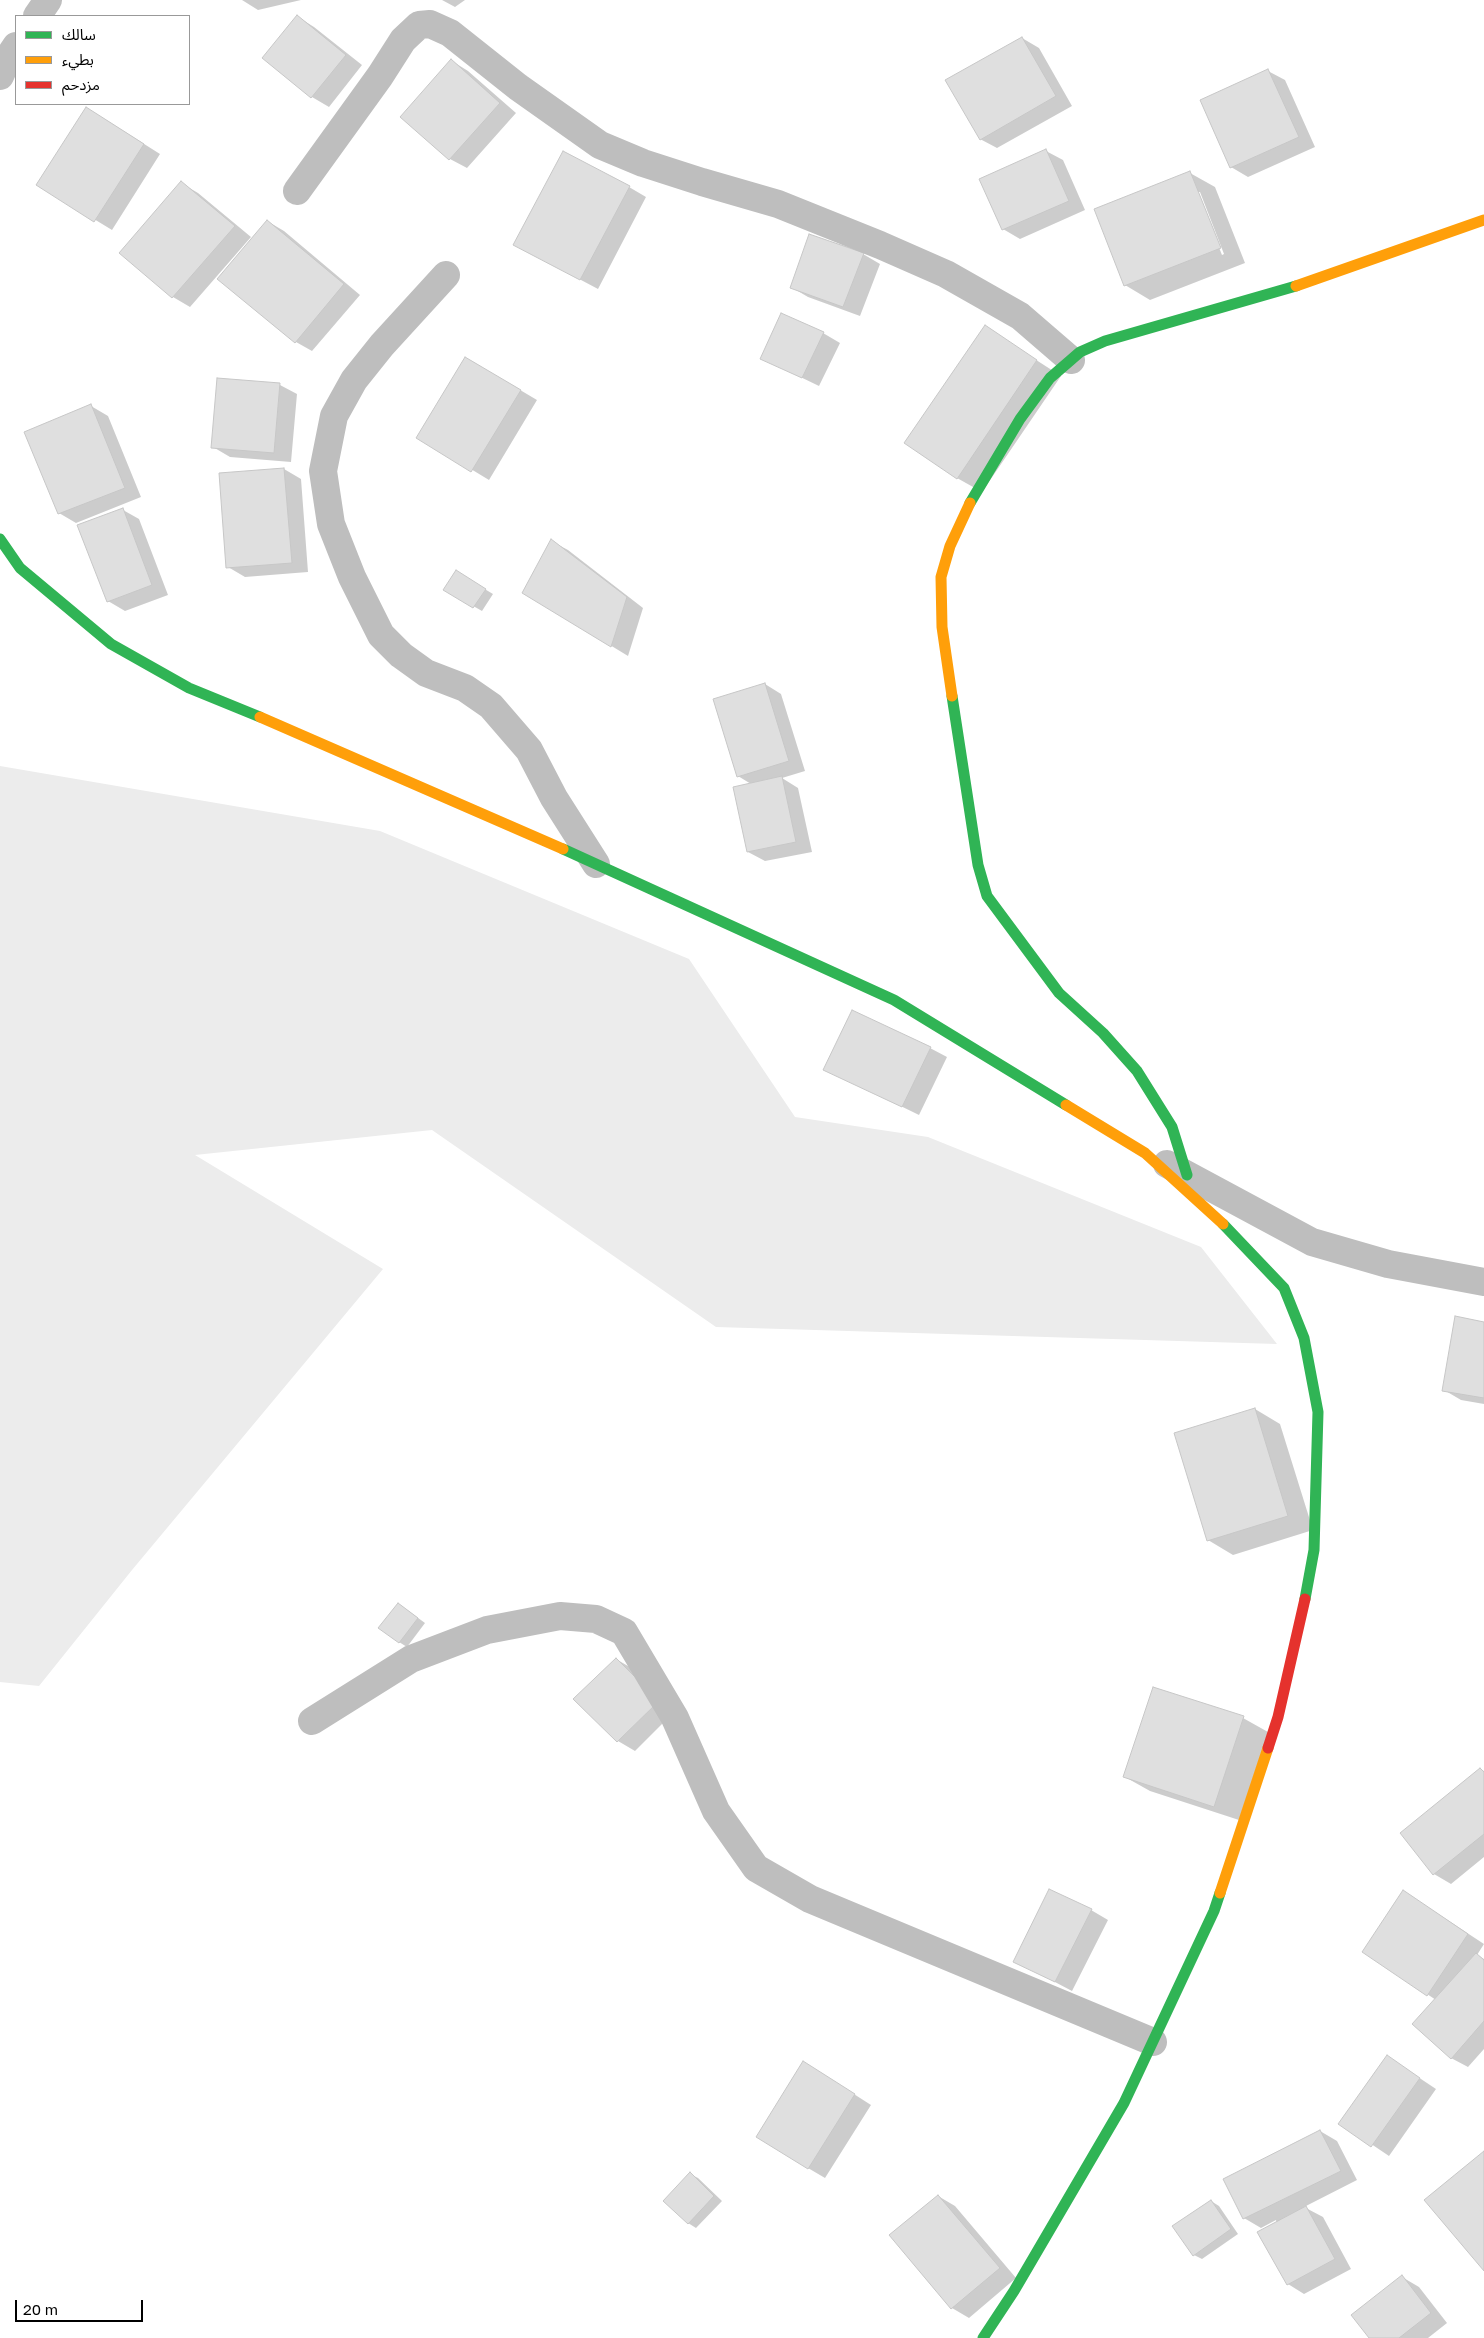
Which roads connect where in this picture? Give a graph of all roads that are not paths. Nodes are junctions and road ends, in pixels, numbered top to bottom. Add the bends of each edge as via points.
1 (48, 0) edge
2 (38, 15) edge
3 (15, 48) edge
4 (0, 76) edge
5 (297, 191) dead end
6 (1484, 220) edge
7 (446, 275) dead end
8 (1071, 360) junction
9 (0, 539) edge
10 (596, 864) junction
11 (1145, 1153) junction
12 (1187, 1175) junction
13 (1484, 1282) edge
14 (312, 1721) dead end
15 (1153, 2042) junction
16 (983, 2338) edge

1 - 2 street
3 - 4 street
5 - 8 street via 403,40 419,25 430,24 450,33 518,87 600,145 694,179 778,204 937,271 1020,316
6 - 8 street via 1274,294 1105,341 1080,352
7 - 10 street via 354,380 334,416 324,471 331,524 352,577 381,635 426,673 465,688 491,706 529,750 554,798
8 - 12 street via 1050,378 1020,419 968,506 950,546 941,577 942,627 978,865 987,896 1059,993 1103,1033 1137,1071 1172,1127
9 - 10 street via 20,568 111,644 189,688
10 - 11 street via 894,1000
11 - 12 street
11 - 15 street via 1232,1232 1284,1288 1304,1338 1318,1412 1314,1550 1299,1633 1278,1716 1214,1911
12 - 13 street via 1312,1242 1388,1264
14 - 15 street via 410,1658 487,1630 560,1616 596,1619 624,1632 675,1718 716,1811 756,1868 810,1899
15 - 16 street via 1124,2103

